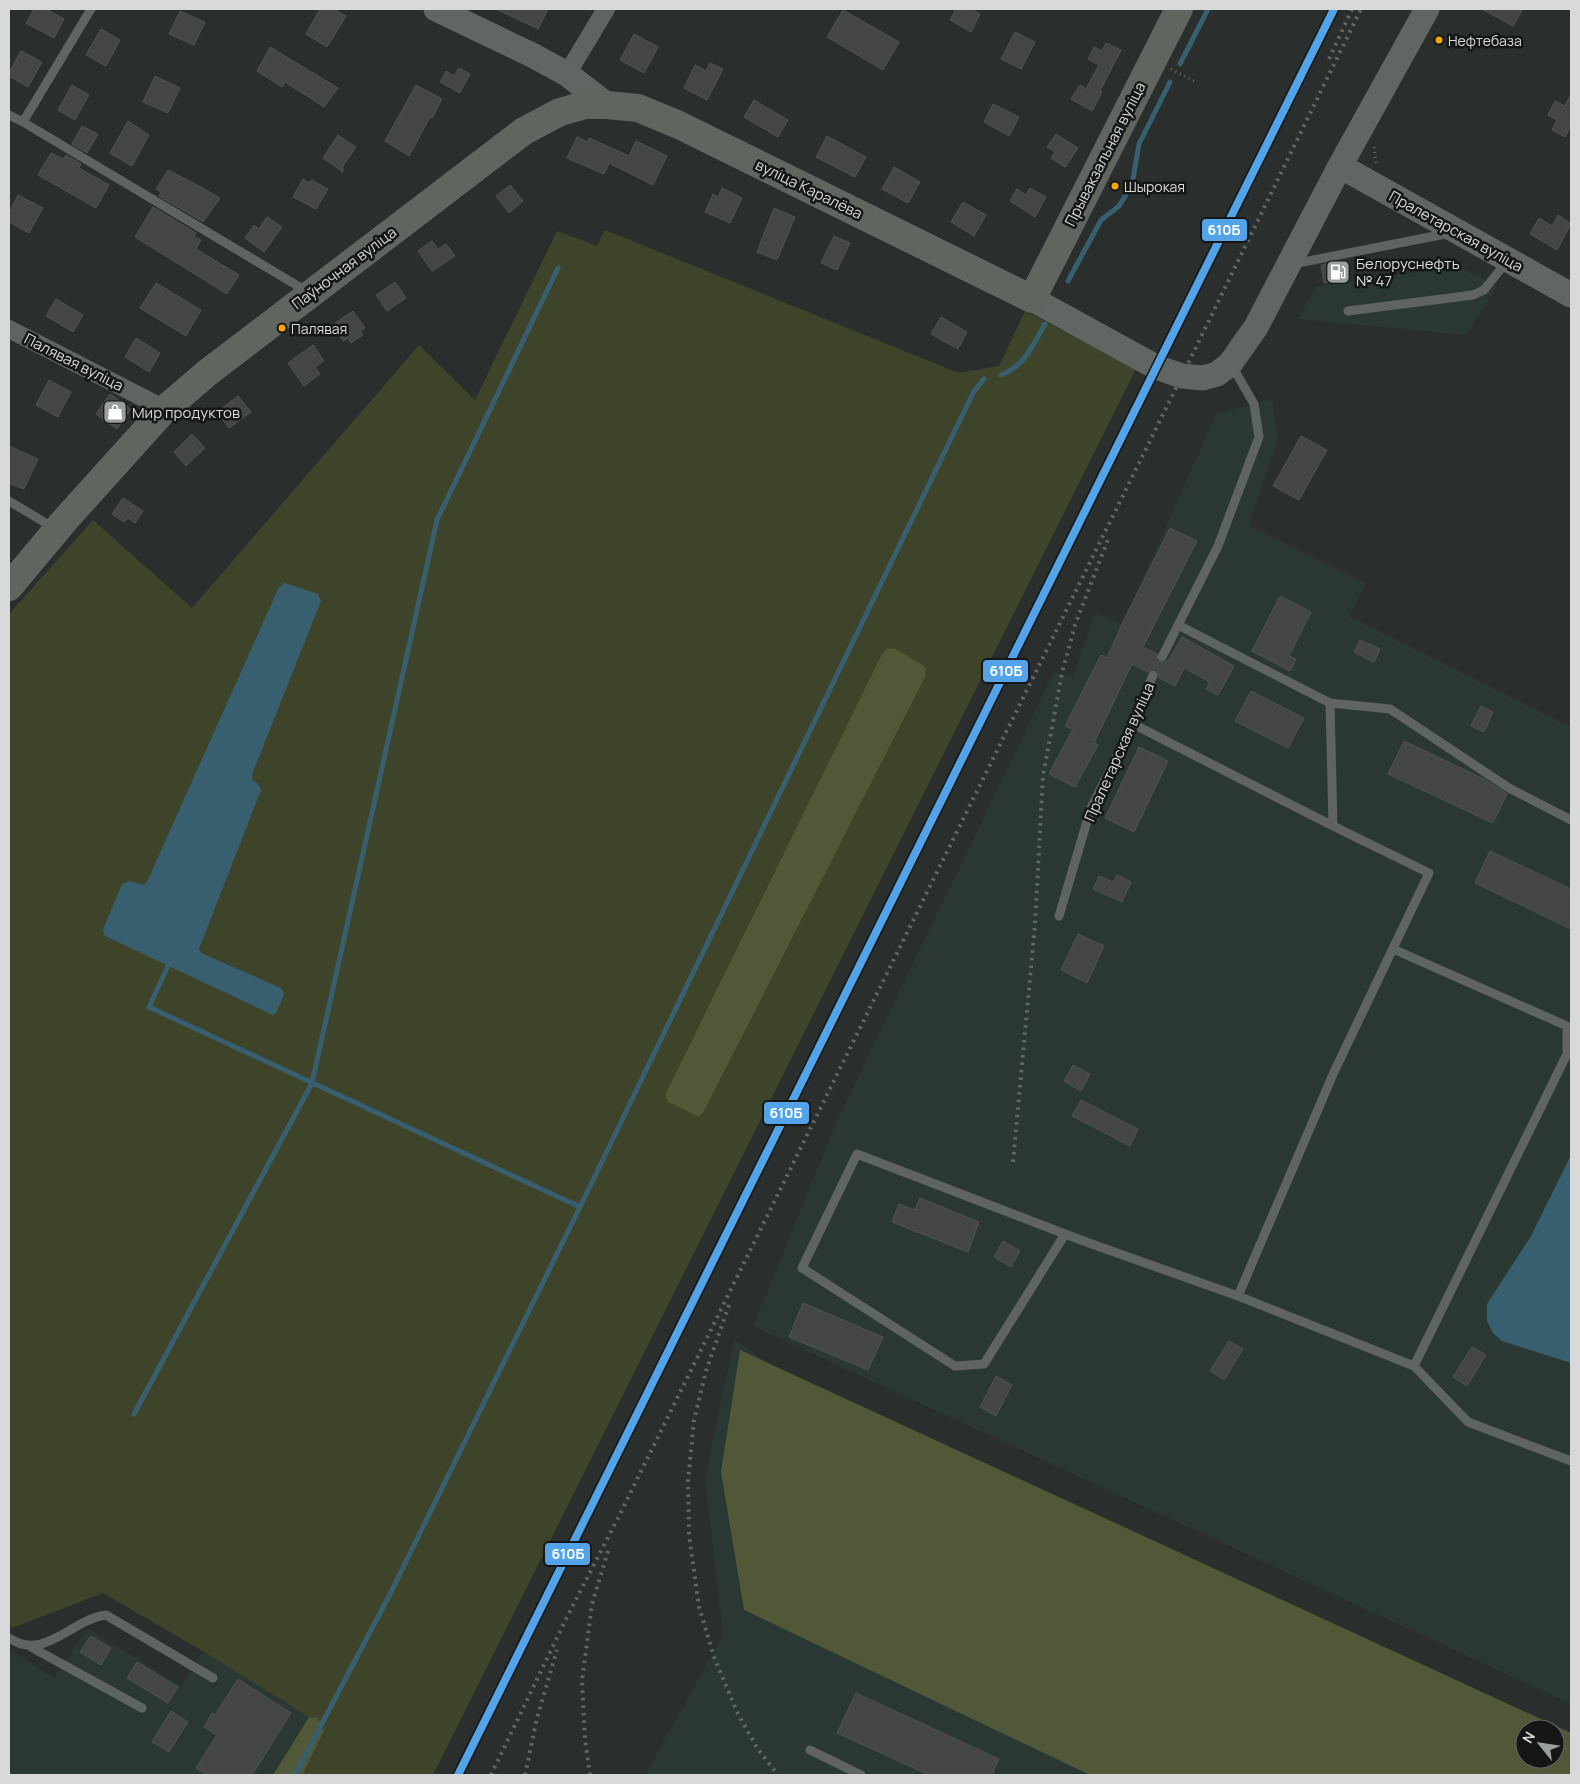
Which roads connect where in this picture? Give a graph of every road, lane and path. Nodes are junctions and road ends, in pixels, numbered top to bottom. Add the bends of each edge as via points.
1 (91, 9) edge
2 (606, 9) edge
3 (1178, 9) edge
4 (1427, 9) edge
5 (448, 11) edge
6 (566, 74) junction
7 (607, 105) junction
8 (9, 115) edge
9 (23, 122) junction
10 (1375, 139) dead end
11 (1340, 166) junction
12 (1381, 168) dead end
13 (1458, 232) junction
14 (1508, 260) junction
15 (1288, 265) junction
16 (311, 294) junction
17 (1571, 296) edge
18 (1032, 299) junction
19 (1348, 311) dead end
20 (9, 329) edge
21 (1230, 364) junction
22 (165, 409) junction
23 (9, 501) edge
24 (57, 529) junction
25 (9, 587) edge
26 (1178, 625) junction
27 (1162, 657) dead end
28 (1153, 675) dead end
29 (1330, 704) junction
30 (1132, 724) junction
31 (1571, 820) edge
32 (1333, 826) junction
33 (1059, 916) dead end
34 (1393, 949) junction
35 (1569, 1026) edge
36 (1065, 1234) junction
37 (1238, 1296) junction
38 (1414, 1366) junction
39 (1571, 1461) edge
40 (9, 1638) edge
41 (31, 1647) junction
42 (213, 1678) dead end
43 (142, 1708) dead end
44 (810, 1750) dead end
45 (862, 1775) edge

1 - 9 lane
2 - 6 street
3 - 18 main road, Прывакзальная вуліца
4 - 11 main road
5 - 6 main road
6 - 7 main road
7 - 16 main road, Паўночная вуліца via 585,105 560,112 524,131
7 - 18 main road, вуліца Каралёва via 638,108 679,125
8 - 9 lane
9 - 16 lane
10 - 12 path via 1376,162
11 - 13 main road, Пралетарская вуліца
11 - 15 main road
13 - 14 main road, Пралетарская вуліца
13 - 15 lane
14 - 17 main road, Пралетарская вуліца
14 - 19 lane via 1484,290 1473,295
15 - 21 main road via 1256,327
16 - 22 main road, Паўночная вуліца
18 - 21 main road, вуліца Каралёва via 1156,367 1182,376 1203,378 1217,374
20 - 22 street, Палявая вуліца
21 - 26 lane via 1254,404 1259,436 1218,546
22 - 24 main road, Паўночная вуліца
23 - 24 lane
24 - 25 main road, Паўночная вуліца
26 - 27 lane
26 - 29 lane
28 - 30 lane, Пралетарская вуліца
29 - 31 lane via 1390,708 1509,788
29 - 32 lane
30 - 32 lane
30 - 33 lane, Пралетарская вуліца via 1091,808
32 - 34 lane via 1429,873
34 - 35 lane
34 - 37 lane via 1334,1072
35 - 38 lane via 1567,1054
36 - 36 lane via 857,1154 802,1268 955,1366 984,1364
36 - 37 lane
37 - 38 lane
38 - 39 lane via 1468,1422
40 - 41 lane
41 - 42 lane via 45,1644 96,1616 106,1615
41 - 43 lane
44 - 45 lane

